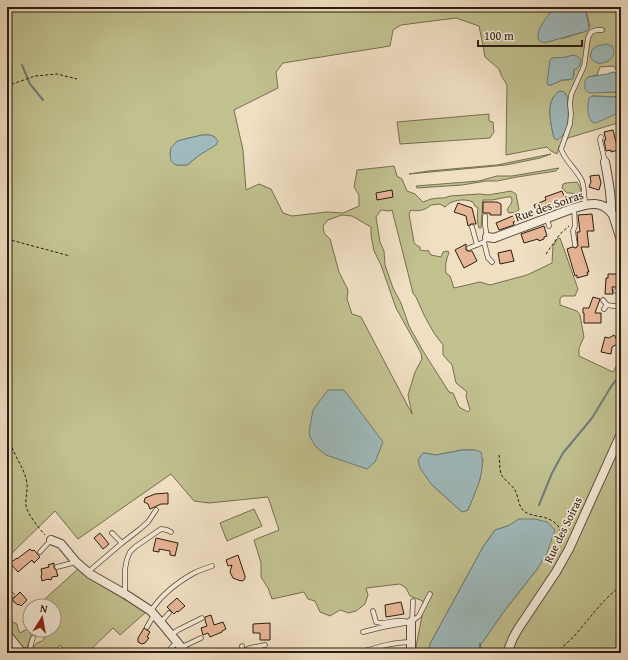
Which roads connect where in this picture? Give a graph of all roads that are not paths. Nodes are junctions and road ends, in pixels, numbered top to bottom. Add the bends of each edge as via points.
1 (602, 30) dead end
2 (601, 137) dead end
3 (606, 162) joint
4 (586, 204) junction
5 (574, 208) junction
6 (614, 214) junction
7 (485, 216) dead end
8 (472, 227) dead end
9 (486, 240) junction
10 (621, 240) edge
11 (477, 245) junction
12 (575, 245) dead end
13 (469, 248) dead end
14 (492, 262) dead end
15 (603, 300) dead end
16 (621, 307) edge
17 (621, 434) edge
18 (156, 510) dead end
19 (171, 532) dead end
20 (112, 533) dead end
21 (52, 540) joint
22 (122, 543) junction
23 (40, 552) dead end
24 (76, 562) junction
25 (212, 566) dead end
26 (57, 567) dead end
27 (88, 572) junction
28 (125, 594) junction
29 (430, 594) dead end
30 (12, 595) dead end
31 (7, 596) edge
32 (413, 601) dead end
33 (374, 611) dead end
34 (153, 613) junction
35 (169, 613) dead end
36 (202, 618) dead end
37 (161, 622) junction
38 (412, 622) junction
39 (147, 627) dead end
40 (363, 632) dead end
41 (7, 634) edge
42 (171, 635) junction
43 (33, 638) dead end
44 (201, 638) dead end
45 (411, 642) junction
46 (265, 645) dead end
47 (242, 646) dead end
48 (179, 647) edge
49 (241, 652) edge
50 (22, 653) edge
51 (30, 653) edge
52 (358, 653) edge
53 (411, 653) edge
54 (507, 653) edge

1 - 4 lane via 591,32 588,38 584,66 570,104 570,124 561,149 582,180
2 - 3 lane
3 - 6 street via 606,177
4 - 5 street, Rue des Soiras
4 - 6 street, Rue des Soiras via 600,205
5 - 9 street, Rue des Soiras via 548,222
5 - 12 lane
6 - 10 street
7 - 9 lane
8 - 11 lane
9 - 11 lane
9 - 14 lane via 488,258
11 - 13 lane
15 - 16 lane via 606,307
17 - 54 street, Rue des Soiras via 569,549 513,638
18 - 22 lane via 148,522
19 - 28 lane via 161,529 130,552 125,569
20 - 22 lane
21 - 23 lane
21 - 24 street via 61,544
22 - 27 lane
24 - 26 lane
24 - 27 street
25 - 34 lane via 195,573 162,597 156,603
27 - 28 street
28 - 34 street
29 - 38 lane via 419,616
30 - 31 lane
32 - 38 lane
33 - 38 lane via 376,622 380,624 397,620
34 - 37 street
34 - 39 lane
35 - 37 lane
36 - 42 lane
37 - 42 street
38 - 40 lane
38 - 45 street
41 - 50 street
42 - 48 street
43 - 51 lane
44 - 48 lane
45 - 52 lane via 391,644
45 - 53 street
46 - 49 lane
47 - 49 lane

